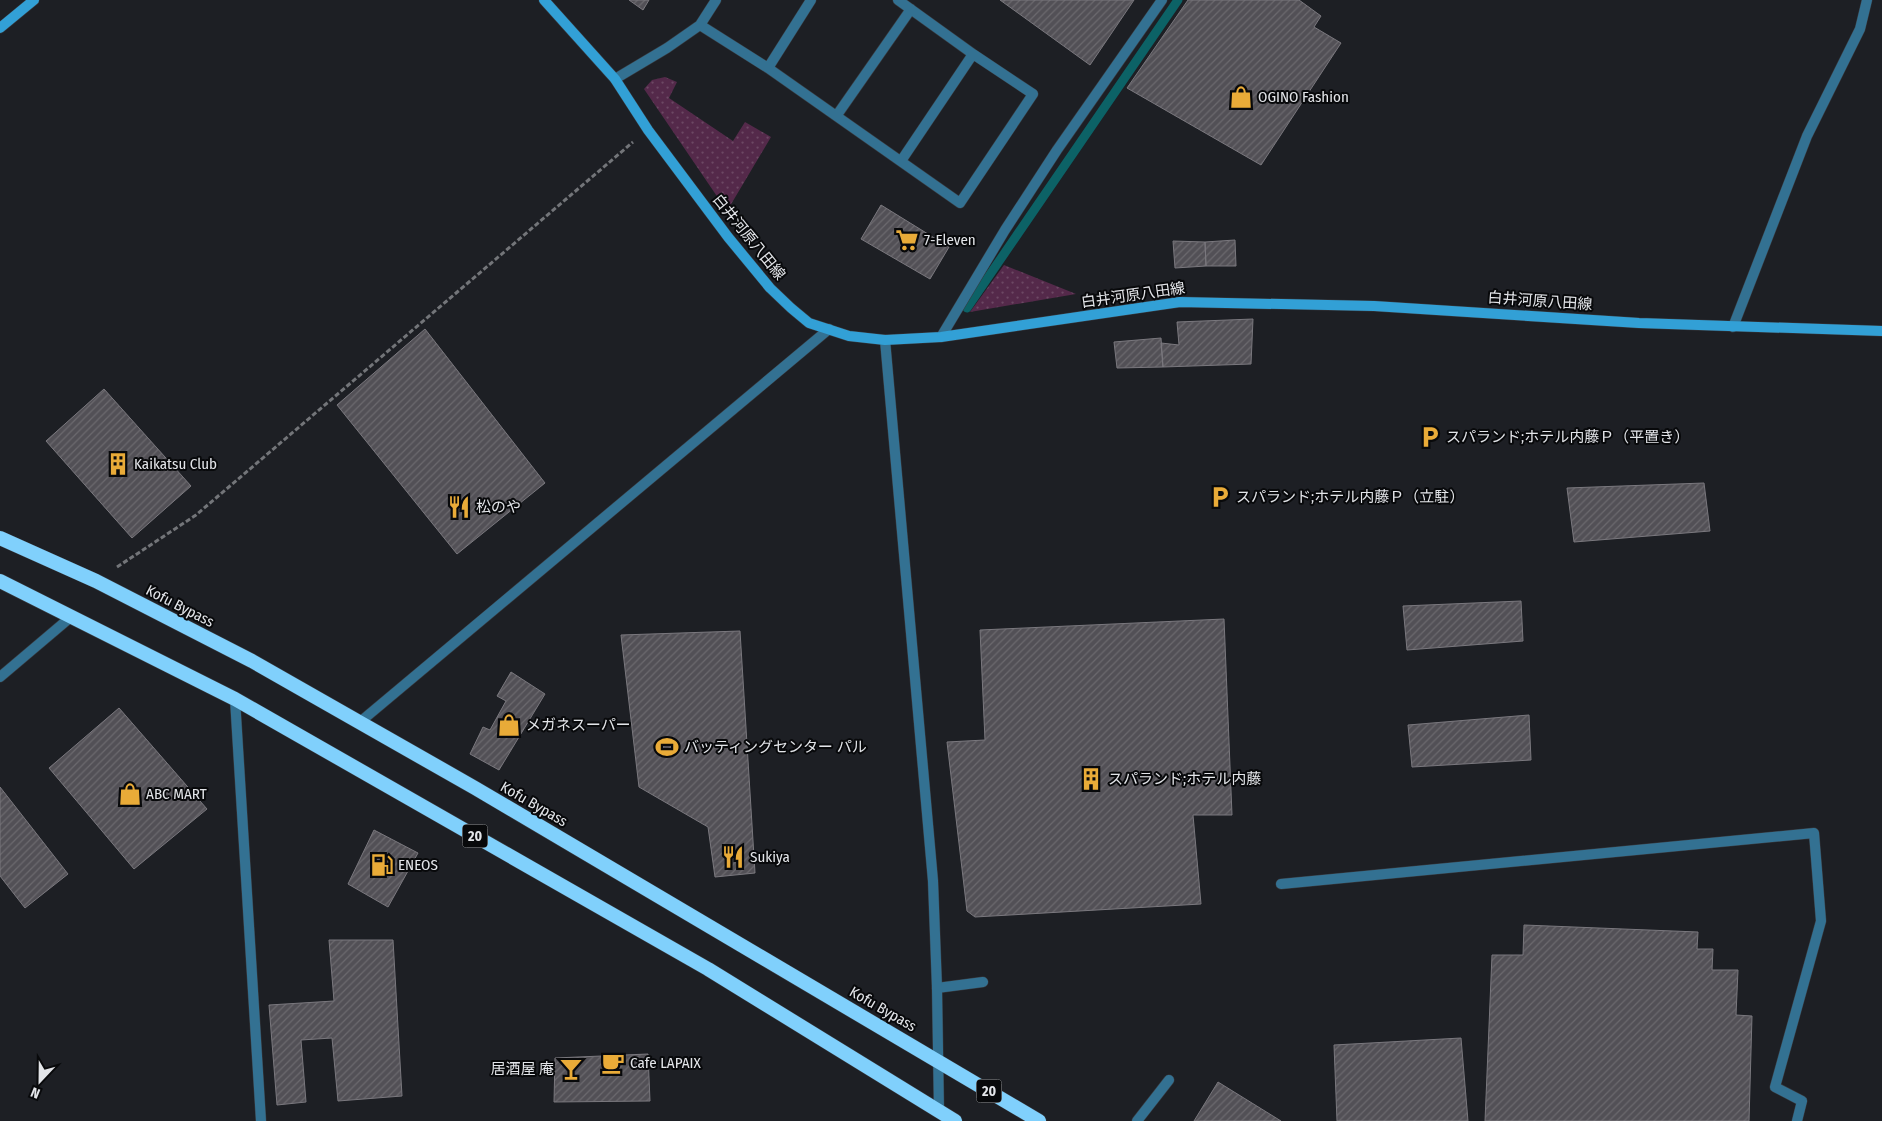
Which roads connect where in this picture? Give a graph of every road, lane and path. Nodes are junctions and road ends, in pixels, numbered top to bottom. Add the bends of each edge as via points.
1 (34, 0) edge
2 (544, 0) edge
3 (716, 0) edge
4 (811, 0) edge
5 (898, 0) edge
6 (1162, 0) edge
7 (1867, 0) edge
8 (911, 9) junction
9 (700, 25) junction
10 (0, 28) edge
11 (973, 54) junction
12 (768, 68) junction
13 (614, 79) junction
14 (837, 115) junction
15 (648, 130) junction
16 (901, 161) junction
17 (1732, 327) junction
18 (829, 329) junction
19 (1882, 331) edge
20 (941, 338) junction
21 (885, 340) junction
22 (0, 538) edge
23 (0, 581) edge
24 (96, 581) junction
25 (72, 616) junction
26 (0, 677) edge
27 (235, 699) junction
28 (360, 722) junction
29 (1281, 884) dead end
30 (983, 982) dead end
31 (937, 988) junction
32 (938, 1060) junction
33 (1169, 1080) dead end
34 (939, 1111) junction
35 (262, 1121) edge
36 (955, 1121) edge
37 (1039, 1121) edge
38 (1137, 1121) edge
39 (1797, 1121) edge

1 - 10 main road
2 - 13 main road, 白井河原八田線
3 - 9 street
4 - 12 street
5 - 8 street
6 - 20 street via 1057,150
7 - 17 street via 1860,28 1807,136
8 - 11 street
8 - 14 street
9 - 12 street
9 - 13 street
11 - 16 street
11 - 16 street via 1033,94 960,203
12 - 14 street
13 - 15 main road, 白井河原八田線
14 - 16 street
15 - 18 main road, 白井河原八田線 via 770,288 809,323
15 - 24 path via 196,515
17 - 19 main road, 白井河原八田線
17 - 20 main road, 白井河原八田線 via 1374,306 1180,302
18 - 21 main road, 白井河原八田線 via 849,336
18 - 28 street
20 - 21 main road, 白井河原八田線
21 - 31 street via 932,871
22 - 24 highway, Kofu Bypass / 20
23 - 25 highway, 20
24 - 28 highway, Kofu Bypass / 20 via 252,661
25 - 26 street
25 - 27 highway, 20
27 - 34 highway, 20 via 708,969
27 - 35 street
28 - 32 highway, Kofu Bypass / 20
29 - 39 street via 1814,833 1821,921 1775,1087 1802,1101
30 - 31 street
31 - 32 street
32 - 34 street
32 - 37 highway, Kofu Bypass / 20
33 - 38 street
34 - 36 highway, 20

